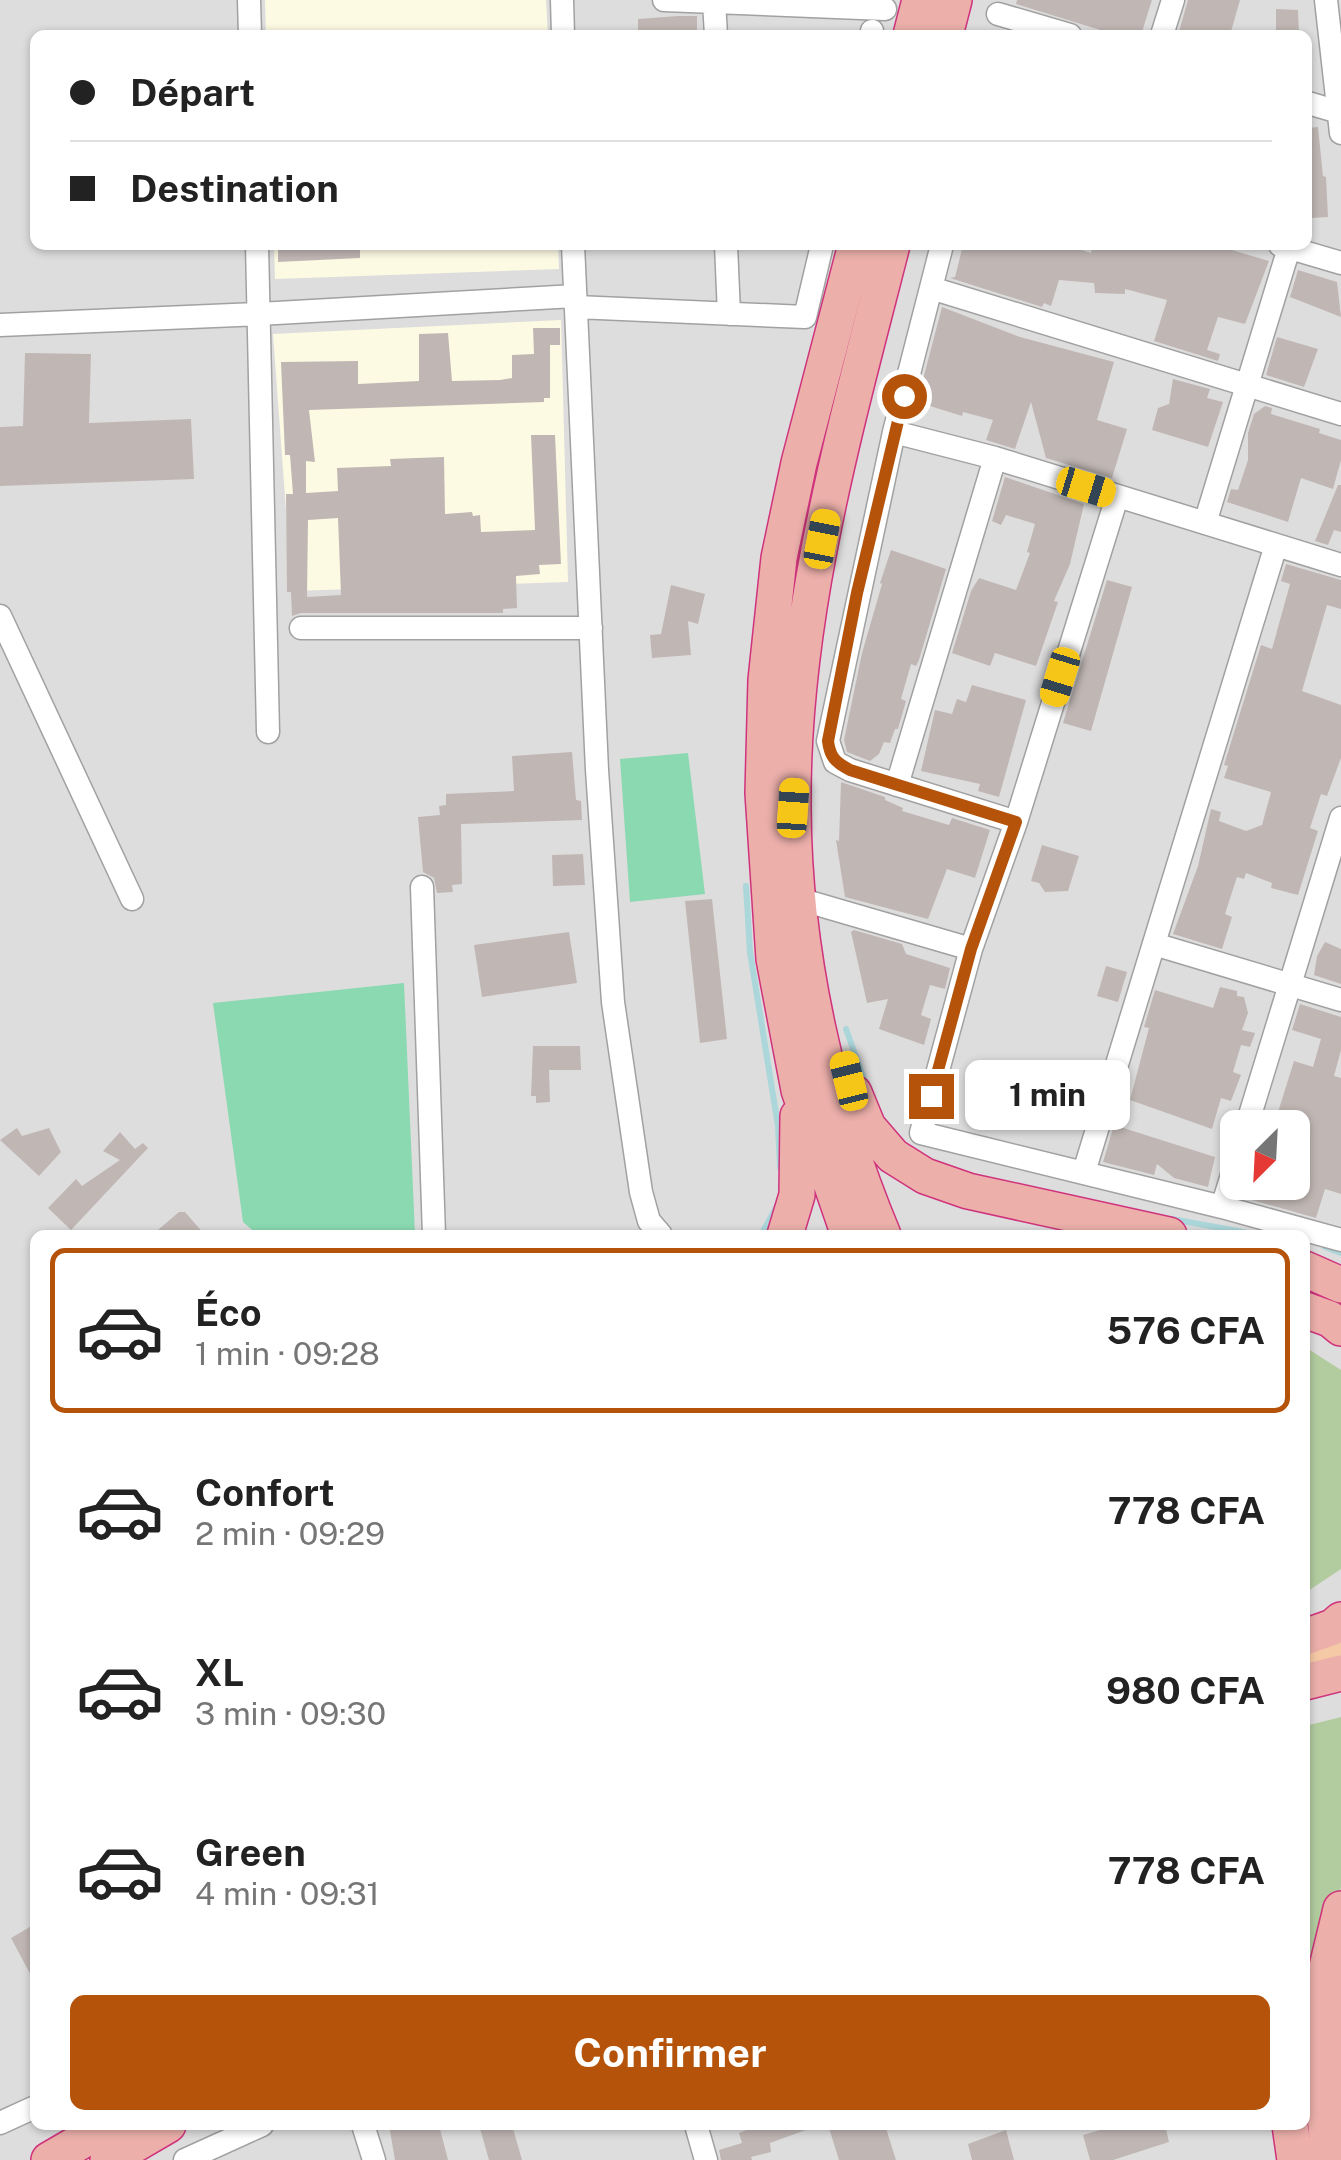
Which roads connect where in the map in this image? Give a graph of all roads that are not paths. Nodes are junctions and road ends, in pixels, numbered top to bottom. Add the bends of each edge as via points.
1 (249, 0) edge
2 (562, 0) edge
3 (664, 0) edge
4 (920, 0) edge
5 (954, 0) edge
6 (1173, 0) edge
7 (1326, 0) edge
8 (714, 2) edge
9 (884, 8) dead end
10 (997, 16) edge
11 (250, 30) edge
12 (563, 30) edge
13 (716, 30) edge
14 (912, 30) edge
15 (946, 30) edge
16 (1051, 30) edge
17 (1164, 30) edge
18 (1336, 53) edge
19 (1312, 106) edge
20 (1340, 123) edge
21 (257, 250) edge
22 (573, 250) edge
23 (726, 250) edge
24 (821, 250) edge
25 (855, 250) edge
26 (891, 250) edge
27 (941, 250) edge
28 (1283, 250) edge
29 (1297, 250) edge
30 (1341, 263) edge
31 (932, 288) junction
32 (576, 302) junction
33 (260, 314) junction
34 (729, 314) junction
35 (0, 324) edge
36 (1247, 385) junction
37 (1341, 414) edge
38 (894, 432) junction
39 (995, 458) junction
40 (1117, 496) junction
41 (1204, 523) junction
42 (1276, 545) junction
43 (1341, 565) edge
44 (0, 616) edge
45 (301, 628) dead end
46 (590, 628) junction
47 (268, 732) dead end
48 (897, 785) junction
49 (1341, 818) edge
50 (1016, 822) junction
51 (422, 887) dead end
52 (132, 899) dead end
53 (798, 908) junction
54 (1154, 944) junction
55 (971, 949) junction
56 (1290, 984) junction
57 (1341, 1000) edge
58 (799, 1090) junction
59 (1252, 1110) edge
60 (1084, 1172) junction
61 (1224, 1200) edge
62 (1222, 1207) junction
63 (434, 1230) edge
64 (656, 1230) edge
65 (786, 1230) edge
66 (847, 1230) edge
67 (881, 1230) edge
68 (1146, 1230) edge
69 (1305, 1230) edge
70 (1310, 1231) edge
71 (1341, 1240) edge
72 (1310, 1271) edge
73 (1341, 1285) edge
74 (1310, 1312) edge
75 (1341, 1328) edge
76 (1341, 1620) edge
77 (1310, 1635) edge
78 (1310, 1654) edge
79 (1333, 1670) edge
80 (1341, 1909) edge
81 (1310, 2059) edge
82 (30, 2109) edge
83 (1330, 2109) edge
84 (0, 2123) edge
85 (100, 2130) edge
86 (159, 2130) edge
87 (251, 2130) edge
88 (365, 2130) edge
89 (697, 2130) edge
90 (49, 2160) edge
91 (108, 2160) edge
92 (185, 2160) edge
93 (374, 2160) edge
94 (706, 2160) edge
95 (1330, 2160) edge

1 - 11 street
2 - 12 street
3 - 8 street
4 - 14 highway
5 - 15 highway
6 - 17 street
7 - 18 street
8 - 9 street
8 - 13 street
10 - 16 street
18 - 20 street
19 - 20 street
21 - 33 street
22 - 32 street
23 - 34 street
24 - 34 street via 805,317
25 - 58 highway via 779,558 766,680 763,794 774,959
26 - 53 highway via 834,473 810,605 793,808
27 - 31 street
28 - 36 street
29 - 30 street
31 - 36 street
31 - 38 street
32 - 33 street
32 - 34 street
32 - 46 street
33 - 35 street
33 - 47 street
36 - 37 street
36 - 41 street
38 - 39 street
38 - 48 street via 828,741 836,762
39 - 40 street
39 - 48 street
40 - 41 street
40 - 50 street
41 - 42 street
42 - 43 street
42 - 54 street
44 - 52 street
45 - 46 street
46 - 64 street via 613,1002 642,1192
48 - 50 street
49 - 56 street
50 - 55 street
51 - 63 street
53 - 55 street
53 - 67 highway via 828,1068
53 - 68 highway via 849,1081 868,1127 893,1156 924,1176 968,1191
54 - 56 street
54 - 60 street
55 - 60 street via 921,1134
56 - 57 street
56 - 59 street
58 - 65 highway via 797,1194
58 - 66 highway
60 - 62 street
61 - 62 street
62 - 69 street
70 - 71 street
72 - 73 highway
74 - 75 highway
76 - 77 highway
78 - 79 main road
80 - 83 highway via 1326,1968
81 - 83 highway
82 - 84 street
83 - 95 highway
85 - 90 highway
86 - 91 highway
87 - 92 street
88 - 93 street
89 - 94 street

